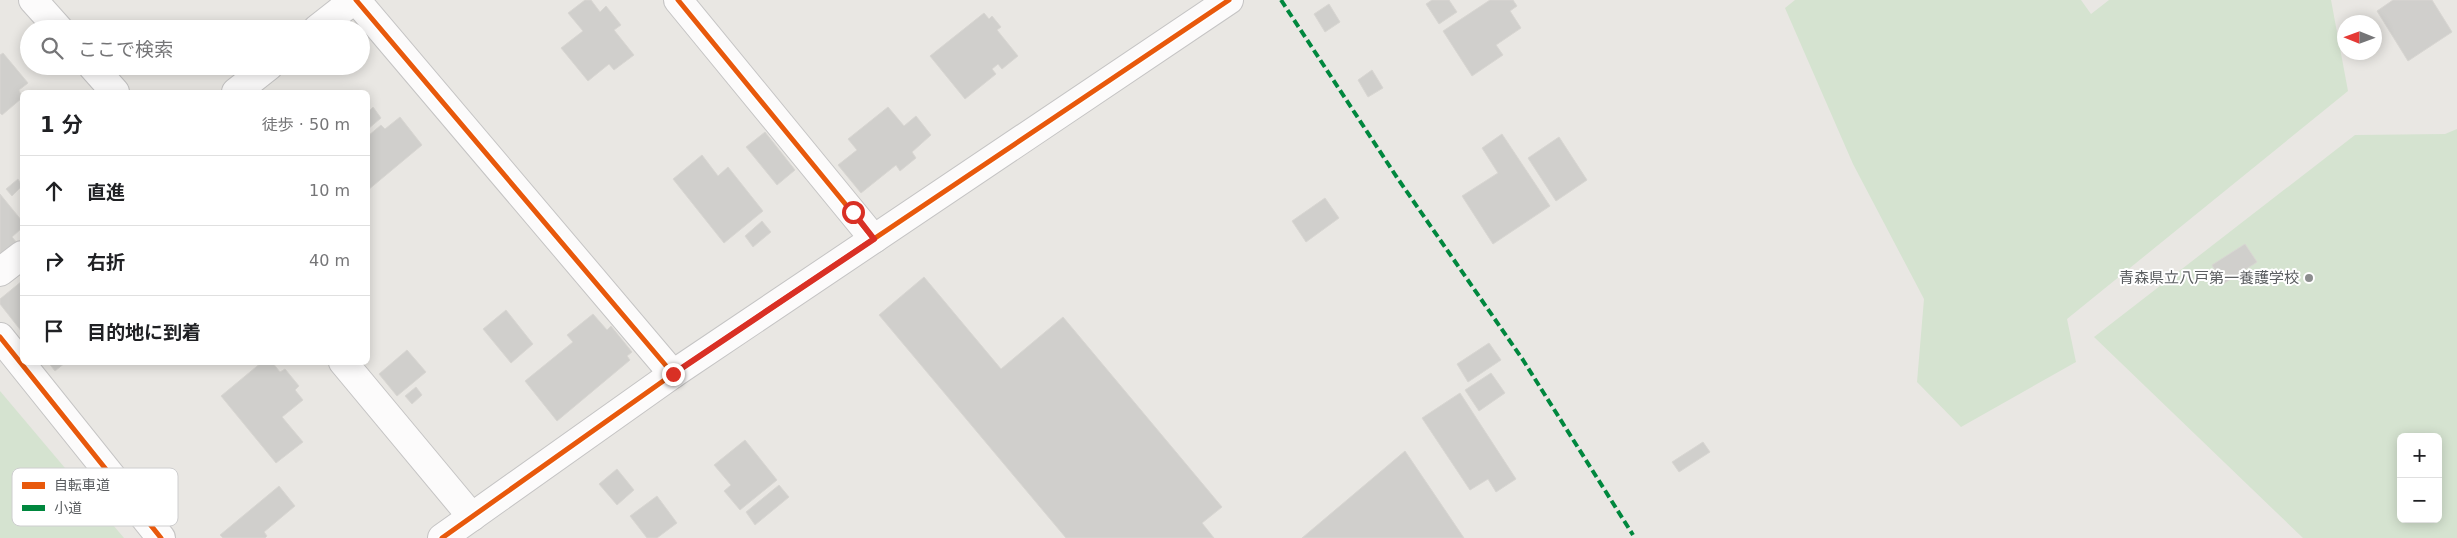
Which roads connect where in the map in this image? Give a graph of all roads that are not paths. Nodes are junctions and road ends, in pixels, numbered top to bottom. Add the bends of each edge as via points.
1 (33, 0) edge
2 (355, 0) edge
3 (678, 0) edge
4 (1229, 0) edge
5 (51, 20) edge
6 (329, 20) edge
7 (100, 75) edge
8 (258, 75) edge
9 (113, 90) edge
10 (239, 90) edge
11 (874, 239) junction
12 (20, 257) edge
13 (0, 272) edge
14 (0, 337) edge
15 (20, 362) edge
16 (23, 365) edge
17 (345, 365) edge
18 (673, 374) junction
19 (106, 468) edge
20 (472, 517) junction
21 (152, 526) edge
22 (162, 538) edge
23 (442, 538) edge

1 - 5 street
2 - 6 street
2 - 18 street
3 - 11 street
4 - 11 street
7 - 9 street
8 - 10 street
11 - 18 street
12 - 13 street
14 - 15 street
16 - 19 street
17 - 20 street
18 - 20 street
20 - 23 street
21 - 22 street

